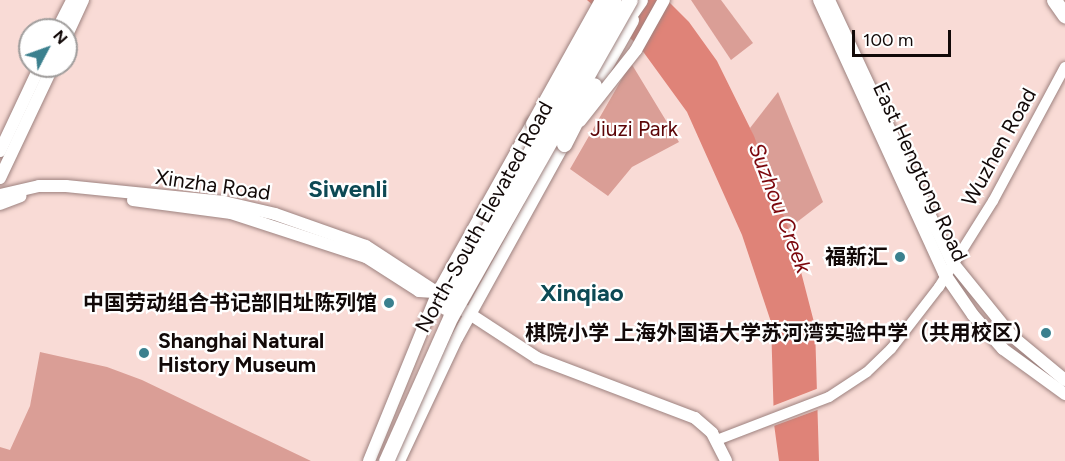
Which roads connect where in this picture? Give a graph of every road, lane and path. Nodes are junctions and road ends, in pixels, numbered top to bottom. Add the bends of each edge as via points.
1 (72, 0) edge
2 (83, 0) edge
3 (601, 0) edge
4 (606, 0) edge
5 (614, 0) edge
6 (630, 0) edge
7 (641, 0) edge
8 (664, 0) edge
9 (819, 0) edge
10 (829, 0) edge
11 (1052, 0) edge
12 (1065, 16) edge
13 (63, 18) edge
14 (75, 18) edge
15 (1065, 23) edge
16 (1065, 67) edge
17 (578, 77) junction
18 (34, 78) edge
19 (47, 78) edge
20 (564, 144) junction
21 (0, 151) edge
22 (0, 178) edge
23 (0, 195) edge
24 (0, 204) edge
25 (952, 262) junction
26 (944, 273) junction
27 (438, 292) junction
28 (471, 313) junction
29 (1065, 380) edge
30 (1065, 394) edge
31 (717, 440) junction
32 (369, 461) edge
33 (377, 461) edge
34 (386, 461) edge
35 (399, 461) edge
36 (726, 461) edge

1 - 13 main road
2 - 14 main road
3 - 27 main road, bridge
4 - 17 highway, bridge
5 - 17 highway, North-South Elevated Road, bridge
6 - 17 highway, North-South Elevated Road, bridge
7 - 17 highway, bridge
7 - 20 highway, bridge
8 - 20 main road, bridge via 626,65
9 - 26 main road, East Hengtong Road
10 - 25 main road
11 - 12 highway
11 - 15 main road
16 - 25 street, Wuzhen Road via 1022,151
17 - 33 highway, North-South Elevated Road, bridge via 447,304
17 - 34 highway, North-South Elevated Road, bridge via 451,316
18 - 21 main road
19 - 22 main road
20 - 28 main road
23 - 27 main road, Xinzha Road via 39,186 66,186 224,202 275,214 366,246
24 - 27 main road, Xinzha Road via 39,193 67,192 231,213 366,257 419,291
25 - 26 street, Wuzhen Road
25 - 29 main road via 1012,336
26 - 30 main road, East Hengtong Road via 973,315 1004,349
26 - 31 street, Wuzhen Road via 891,349 855,382 821,401
27 - 28 main road, Xinzha Road
27 - 32 main road
28 - 31 main road, Xinzha Road via 537,358 687,413
28 - 35 main road
31 - 36 main road, Xinzha Road

